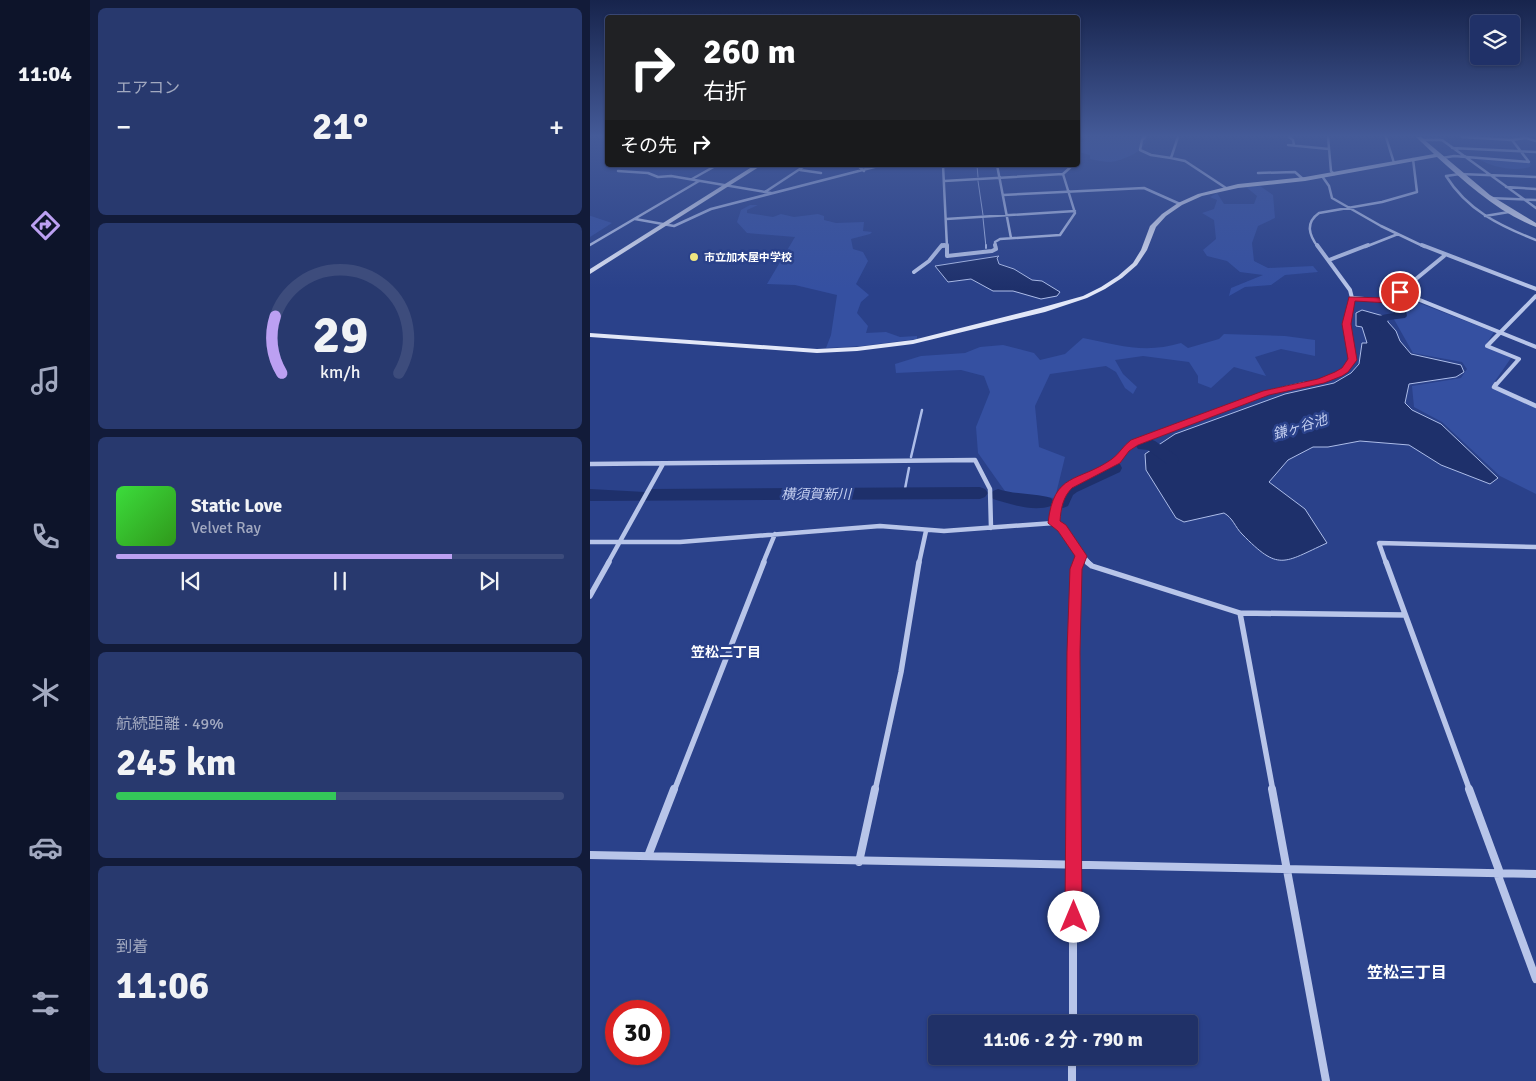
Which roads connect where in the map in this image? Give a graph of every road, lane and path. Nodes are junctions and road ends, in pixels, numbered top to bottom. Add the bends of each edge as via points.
1 (688, 187) edge
2 (726, 187) edge
3 (737, 187) edge
4 (772, 187) edge
5 (800, 187) edge
6 (944, 187) edge
7 (1001, 187) edge
8 (1067, 187) edge
9 (1231, 187) edge
10 (1329, 187) edge
11 (1417, 187) edge
12 (1452, 187) edge
13 (1476, 187) edge
14 (1505, 187) edge
15 (1512, 187) edge
16 (1226, 188) joint
17 (1536, 189) edge
18 (765, 192) junction
19 (1069, 192) junction
20 (774, 194) junction
21 (1003, 195) junction
22 (1488, 198) junction
23 (1521, 200) junction
24 (1536, 200) edge
25 (1180, 204) junction
26 (1536, 208) edge
27 (1348, 209) junction
28 (1075, 211) junction
29 (1509, 212) junction
30 (1007, 215) junction
31 (1485, 216) junction
32 (635, 219) junction
33 (946, 219) junction
34 (666, 224) junction
35 (1536, 225) edge
36 (1398, 234) junction
37 (1010, 238) junction
38 (1536, 240) edge
39 (590, 245) edge
40 (946, 246) junction
41 (1444, 256) junction
42 (1329, 260) junction
43 (590, 272) edge
44 (914, 272) dead end
45 (1536, 289) edge
46 (1400, 292) junction
47 (1536, 296) edge
48 (1352, 298) junction
49 (1500, 333) junction
50 (590, 335) edge
51 (1536, 347) edge
52 (1536, 406) edge
53 (590, 464) edge
54 (663, 464) junction
55 (1054, 523) junction
56 (991, 528) junction
57 (926, 531) junction
58 (775, 534) junction
59 (590, 542) edge
60 (620, 543) junction
61 (1536, 547) edge
62 (1081, 556) junction
63 (590, 596) edge
64 (1240, 613) junction
65 (1405, 615) junction
66 (590, 855) edge
67 (648, 856) junction
68 (859, 862) junction
69 (1074, 863) junction
70 (1288, 870) junction
71 (1498, 873) junction
72 (1536, 874) edge
73 (1536, 979) edge
74 (1073, 1015) edge
75 (1072, 1065) edge
76 (1072, 1081) edge
77 (1326, 1081) edge

1 - 32 street
2 - 34 street
3 - 18 street
4 - 18 street
5 - 20 street
6 - 33 street
7 - 21 street
8 - 19 street
9 - 16 street
10 - 27 street via 1332,198
11 - 27 street via 1418,192
12 - 31 street via 1465,203
13 - 22 street
14 - 23 street
15 - 17 street
16 - 25 street
18 - 20 street
19 - 21 street
19 - 25 street via 1144,188
19 - 28 street
20 - 34 street via 712,209 674,226
21 - 30 street
22 - 23 street
22 - 29 street
23 - 24 street
23 - 26 street
25 - 50 street via 1153,226 1135,264 1103,288 1085,297 956,333 887,346 817,351
27 - 36 street
27 - 42 street via 1321,212 1310,225 1311,237
28 - 30 street
28 - 37 street via 1060,235
29 - 31 street
29 - 35 street
30 - 33 street
30 - 37 street
31 - 38 street
32 - 34 street
32 - 39 street
33 - 40 street
34 - 43 street
36 - 41 street
36 - 42 street
37 - 40 street via 996,240 996,250 992,251 948,256
40 - 44 street via 942,245
41 - 45 street
41 - 46 street
42 - 48 street
46 - 48 street via 1389,301
46 - 49 street
47 - 49 street
48 - 55 street via 1347,324 1352,360 1345,370 1332,378 1254,397 1135,443 1126,448 1116,461 1061,492
49 - 51 street
49 - 52 street via 1487,346 1519,359 1494,387
53 - 54 street
54 - 56 street via 975,460 990,489
54 - 60 street
55 - 56 street
55 - 62 street via 1062,528
56 - 57 street
57 - 58 street via 880,526
57 - 68 street via 901,672
58 - 60 street
58 - 67 street
59 - 60 street
60 - 63 street
61 - 65 street via 1379,543
62 - 64 street via 1092,566
62 - 69 street via 1076,569 1073,652
64 - 65 street
64 - 70 street
65 - 71 street
66 - 67 street
67 - 68 street
68 - 69 street
69 - 70 street
69 - 74 street
70 - 71 street
70 - 77 street
71 - 72 street
71 - 73 street
75 - 76 street

